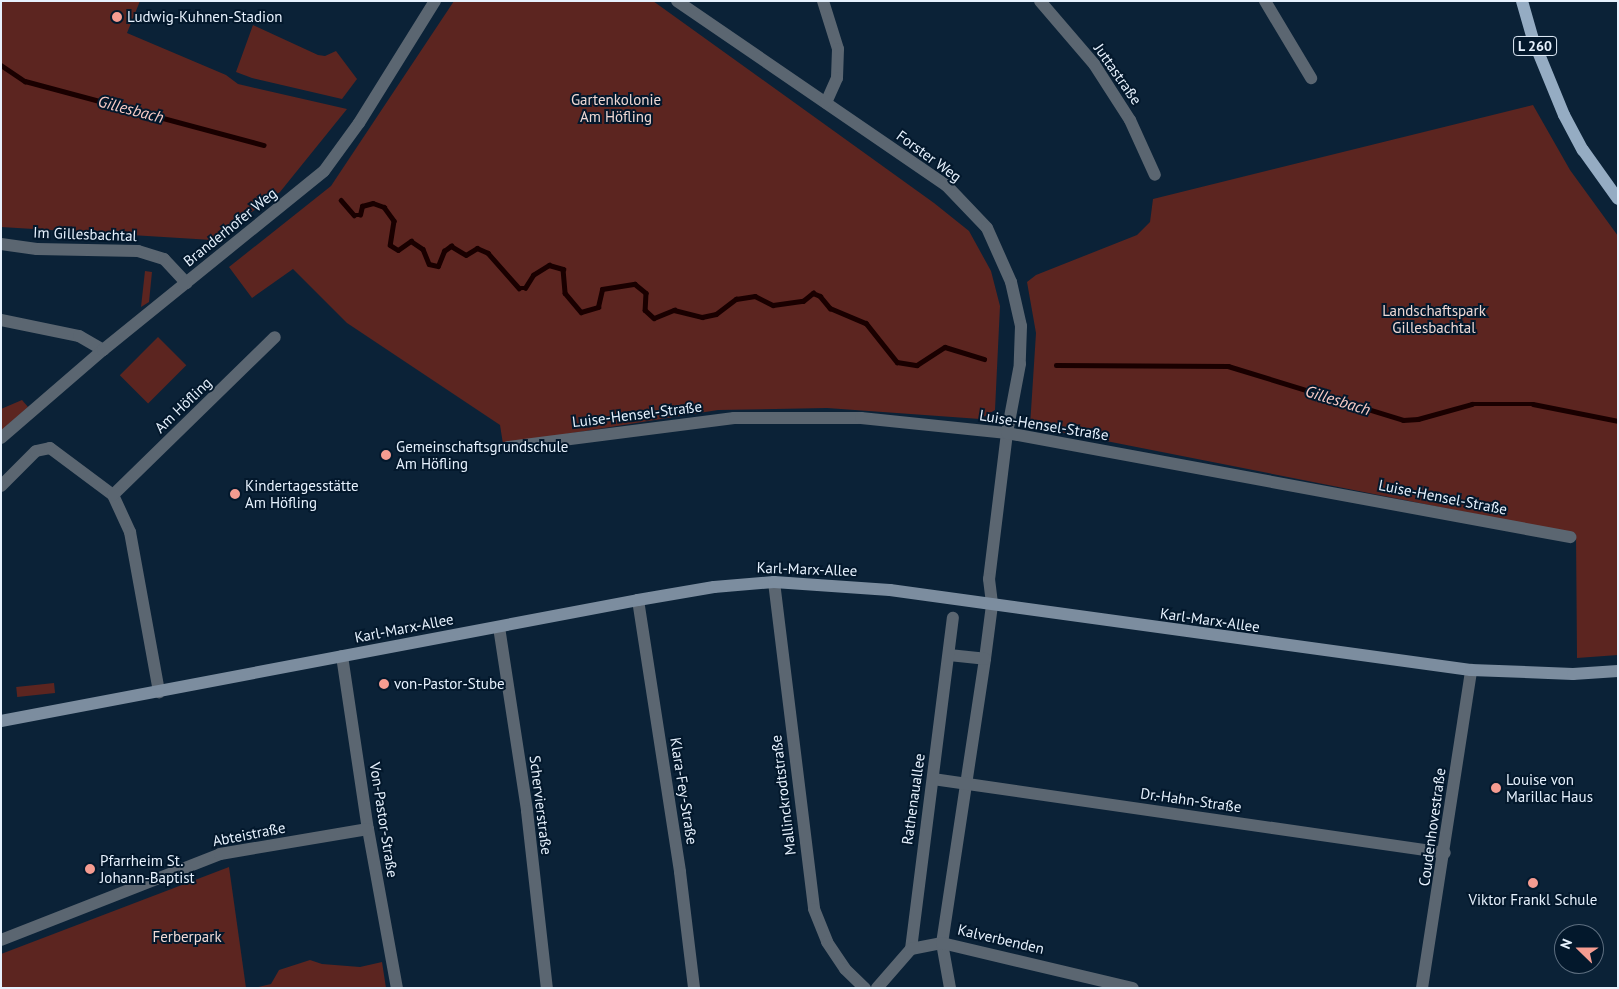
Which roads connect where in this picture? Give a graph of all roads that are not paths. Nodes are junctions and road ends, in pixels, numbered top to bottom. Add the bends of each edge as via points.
1 (435, 1) edge
2 (677, 1) edge
3 (823, 1) edge
4 (1040, 1) edge
5 (1265, 1) edge
6 (1522, 1) edge
7 (1311, 78) dead end
8 (826, 103) junction
9 (1155, 175) dead end
10 (1618, 199) edge
11 (1, 244) edge
12 (186, 283) junction
13 (1, 320) edge
14 (275, 337) dead end
15 (103, 350) junction
16 (1007, 433) junction
17 (1, 438) edge
18 (508, 447) dead end
19 (1, 486) edge
20 (113, 495) junction
21 (1570, 538) dead end
22 (774, 582) junction
23 (638, 600) junction
24 (992, 605) junction
25 (954, 618) dead end
26 (499, 627) junction
27 (949, 655) junction
28 (342, 656) junction
29 (985, 659) junction
30 (1471, 670) junction
31 (1618, 671) edge
32 (158, 692) junction
33 (1, 721) edge
34 (933, 779) junction
35 (967, 784) junction
36 (368, 829) junction
37 (1445, 854) junction
38 (1, 940) edge
39 (942, 943) junction
40 (911, 949) junction
41 (397, 988) edge
42 (547, 988) edge
43 (694, 988) edge
44 (865, 988) edge
45 (877, 988) edge
46 (950, 988) edge
47 (1133, 988) edge
48 (1422, 988) edge

1 - 12 street, Branderhofer Weg via 359,123 324,171
2 - 8 street, Forster Weg
3 - 8 street via 838,49 837,78
4 - 9 street, Juttastraße via 1094,64 1130,120
5 - 7 street
6 - 10 main road, L 260 via 1532,37 1564,115 1583,150
8 - 16 street, Forster Weg via 946,185 987,228 1011,282 1021,326 1020,364
11 - 12 street, Im Gillesbachtal via 37,249 138,251 164,259
12 - 15 street, Branderhofer Weg
13 - 15 street via 79,336
14 - 20 street, Am Höfling
15 - 17 street, Branderhofer Weg
16 - 18 street, Luise-Hensel-Straße via 861,418 734,418
16 - 21 street, Luise-Hensel-Straße
16 - 24 street, Forster Weg via 989,579
19 - 20 street via 36,451 50,448
20 - 32 street via 130,532
22 - 23 street, Karl-Marx-Allee via 714,587
22 - 24 street, Karl-Marx-Allee via 833,584
22 - 44 street, Mallinckrodtstraße via 814,909 832,949 845,969
23 - 26 street, Karl-Marx-Allee
23 - 43 street, Klara-Fey-Straße via 680,872
24 - 29 street
24 - 30 street, Karl-Marx-Allee
25 - 27 street, Rathenauallee
26 - 28 street, Karl-Marx-Allee
26 - 42 street, Schervierstraße via 527,810
27 - 29 street
27 - 34 street, Rathenauallee
28 - 32 street, Karl-Marx-Allee
28 - 36 street, Von-Pastor-Straße
29 - 35 street
30 - 31 street, Karl-Marx-Allee via 1573,674
30 - 37 street, Coudenhovestraße
32 - 33 street, Karl-Marx-Allee
34 - 35 street, Dr.-Hahn-Straße
34 - 40 street, Rathenauallee
35 - 37 street, Dr.-Hahn-Straße
35 - 39 street
36 - 38 street, Abteistraße via 220,854
36 - 41 street, Von-Pastor-Straße
37 - 48 street, Coudenhovestraße
39 - 40 street, Kalverbenden
39 - 46 street
39 - 47 street, Kalverbenden
40 - 45 street

